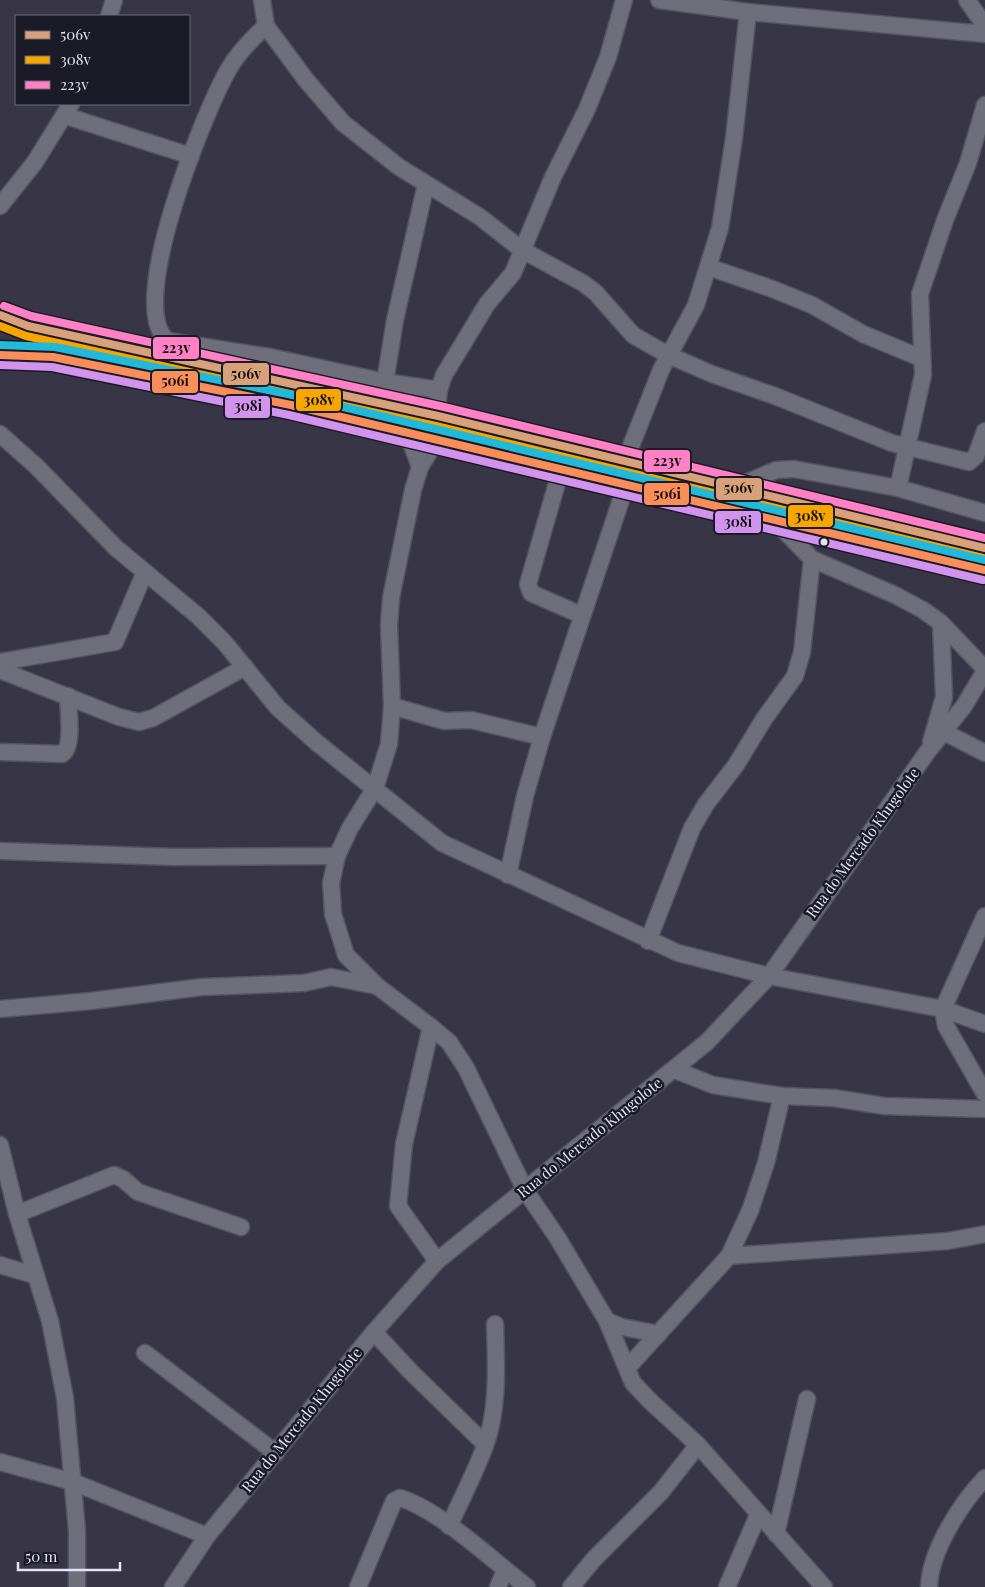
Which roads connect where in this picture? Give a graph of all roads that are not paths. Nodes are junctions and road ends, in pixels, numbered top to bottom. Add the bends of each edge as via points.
1 (114, 0) edge
2 (262, 0) edge
3 (624, 0) edge
4 (659, 0) edge
5 (966, 0) edge
6 (748, 12) junction
7 (109, 15) edge
8 (266, 26) junction
9 (985, 26) edge
10 (985, 34) edge
11 (985, 105) edge
12 (68, 110) edge
13 (191, 156) junction
14 (426, 184) junction
15 (2, 196) edge
16 (522, 250) junction
17 (708, 267) junction
18 (0, 315) edge
19 (0, 355) edge
20 (668, 355) junction
21 (922, 358) junction
22 (385, 382) junction
23 (439, 390) junction
24 (436, 416) junction
25 (985, 431) edge
26 (407, 432) junction
27 (0, 434) edge
28 (437, 439) junction
29 (908, 447) junction
30 (625, 460) junction
31 (420, 467) junction
32 (561, 469) junction
33 (626, 485) junction
34 (898, 488) junction
35 (732, 489) junction
36 (985, 512) edge
37 (774, 520) junction
38 (985, 548) edge
39 (812, 559) junction
40 (985, 570) edge
41 (145, 572) junction
42 (581, 615) junction
43 (941, 624) junction
44 (0, 662) edge
45 (245, 667) junction
46 (0, 670) edge
47 (985, 670) edge
48 (68, 696) junction
49 (392, 706) junction
50 (944, 732) junction
51 (542, 736) junction
52 (0, 752) edge
53 (928, 752) junction
54 (985, 753) edge
55 (375, 788) junction
56 (0, 851) edge
57 (337, 856) junction
58 (508, 875) junction
59 (985, 916) edge
60 (648, 941) junction
61 (346, 955) junction
62 (769, 976) junction
63 (331, 977) junction
64 (377, 986) junction
65 (0, 1009) edge
66 (943, 1009) junction
67 (985, 1024) edge
68 (431, 1027) junction
69 (674, 1070) junction
70 (985, 1094) edge
71 (782, 1096) junction
72 (985, 1109) edge
73 (0, 1145) edge
74 (525, 1190) junction
75 (17, 1214) junction
76 (241, 1227) dead end
77 (985, 1234) edge
78 (729, 1256) junction
79 (437, 1261) junction
80 (0, 1265) edge
81 (34, 1275) junction
82 (607, 1321) junction
83 (495, 1324) dead end
84 (374, 1332) junction
85 (659, 1334) junction
86 (145, 1353) dead end
87 (628, 1367) junction
88 (807, 1399) dead end
89 (485, 1444) junction
90 (698, 1445) junction
91 (276, 1453) junction
92 (0, 1462) edge
93 (985, 1478) edge
94 (73, 1482) junction
95 (758, 1515) junction
96 (449, 1526) junction
97 (776, 1534) junction
98 (207, 1536) junction
99 (505, 1570) junction
100 (77, 1587) edge
101 (173, 1587) edge
102 (358, 1587) edge
103 (498, 1587) edge
104 (527, 1587) edge
105 (572, 1587) edge
106 (727, 1587) edge
107 (824, 1587) edge
108 (929, 1587) edge

1 - 7 street
2 - 8 street
3 - 16 street via 608,57 587,109
4 - 6 street
5 - 9 street
6 - 10 street
6 - 17 street via 727,189
8 - 13 street via 246,43 228,70
8 - 14 street via 343,123
11 - 21 street via 968,163 920,294
12 - 13 street
12 - 15 street via 35,162
13 - 22 street via 161,248 156,319 162,337 168,341 270,357
14 - 16 street via 480,217
14 - 22 street via 399,302
16 - 20 street via 583,283 633,335
16 - 23 street via 513,273 487,304 444,375
17 - 20 street via 696,305
17 - 21 street via 812,305 863,334
18 - 24 main road via 55,333
19 - 26 main road via 53,357
20 - 29 street
20 - 30 street
21 - 29 street via 923,375
22 - 23 street
23 - 24 street
24 - 30 main road
25 - 29 street via 976,456 969,462
26 - 28 main road
26 - 31 street
27 - 41 street via 116,548
28 - 31 street
28 - 32 main road
29 - 34 street
30 - 35 main road
31 - 49 street via 408,509 391,598
32 - 33 main road
32 - 42 street via 528,584 531,593
33 - 37 main road
33 - 42 street
34 - 35 street via 794,469 776,470
34 - 36 street
35 - 38 main road
37 - 39 street, Rua do Mercado Khngolote
37 - 40 main road
39 - 43 street, Rua do Mercado Khngolote via 895,595
39 - 60 street via 802,652 795,676 692,828
41 - 44 street via 115,642
41 - 45 street via 198,616
42 - 51 street
43 - 47 street, Rua do Mercado Khngolote
43 - 53 street via 944,697
45 - 48 street via 153,718 139,722
45 - 55 street via 278,708
46 - 48 street
47 - 50 street, Rua do Mercado Khngolote
48 - 52 street via 69,744 66,752
49 - 51 street via 444,721 470,720
49 - 55 street via 389,744
50 - 53 street, Rua do Mercado Khngolote
50 - 54 street
51 - 58 street
53 - 62 street, Rua do Mercado Khngolote
55 - 57 street
55 - 58 street via 442,843
56 - 57 street
57 - 61 street via 331,883 333,914
58 - 60 street
59 - 66 street
60 - 62 street via 678,953
61 - 63 street
61 - 64 street
62 - 66 street
62 - 69 street, Rua do Mercado Khngolote via 707,1042
63 - 64 street
63 - 65 street via 304,983 202,988
64 - 68 street
66 - 67 street
66 - 70 street via 946,1026
68 - 74 street via 449,1042 466,1068
68 - 79 street via 404,1144 398,1206
69 - 71 street via 712,1085
69 - 74 street, Rua do Mercado Khngolote
71 - 72 street via 834,1098 884,1106
71 - 78 street via 766,1163 750,1211
73 - 75 street
74 - 79 street, Rua do Mercado Khngolote
74 - 82 street
75 - 76 street via 114,1175 138,1192
75 - 81 street
77 - 78 street via 919,1244
78 - 85 street
79 - 84 street, Rua do Mercado Khngolote
80 - 81 street
81 - 94 street via 50,1321 65,1398
82 - 85 street
82 - 87 street
83 - 89 street via 493,1408
84 - 89 street
84 - 91 street, Rua do Mercado Khngolote
85 - 87 street
86 - 91 street
87 - 90 street via 639,1389
88 - 97 street
89 - 96 street
90 - 95 street
90 - 105 street via 661,1492 594,1558
91 - 98 street, Rua do Mercado Khngolote
92 - 94 street
93 - 108 street via 971,1493 952,1524 938,1552
94 - 98 street
94 - 100 street
95 - 97 street
95 - 106 street
96 - 99 street
96 - 102 street via 410,1500 400,1498 394,1501
97 - 107 street
98 - 101 street, Rua do Mercado Khngolote
99 - 103 street
99 - 104 street

